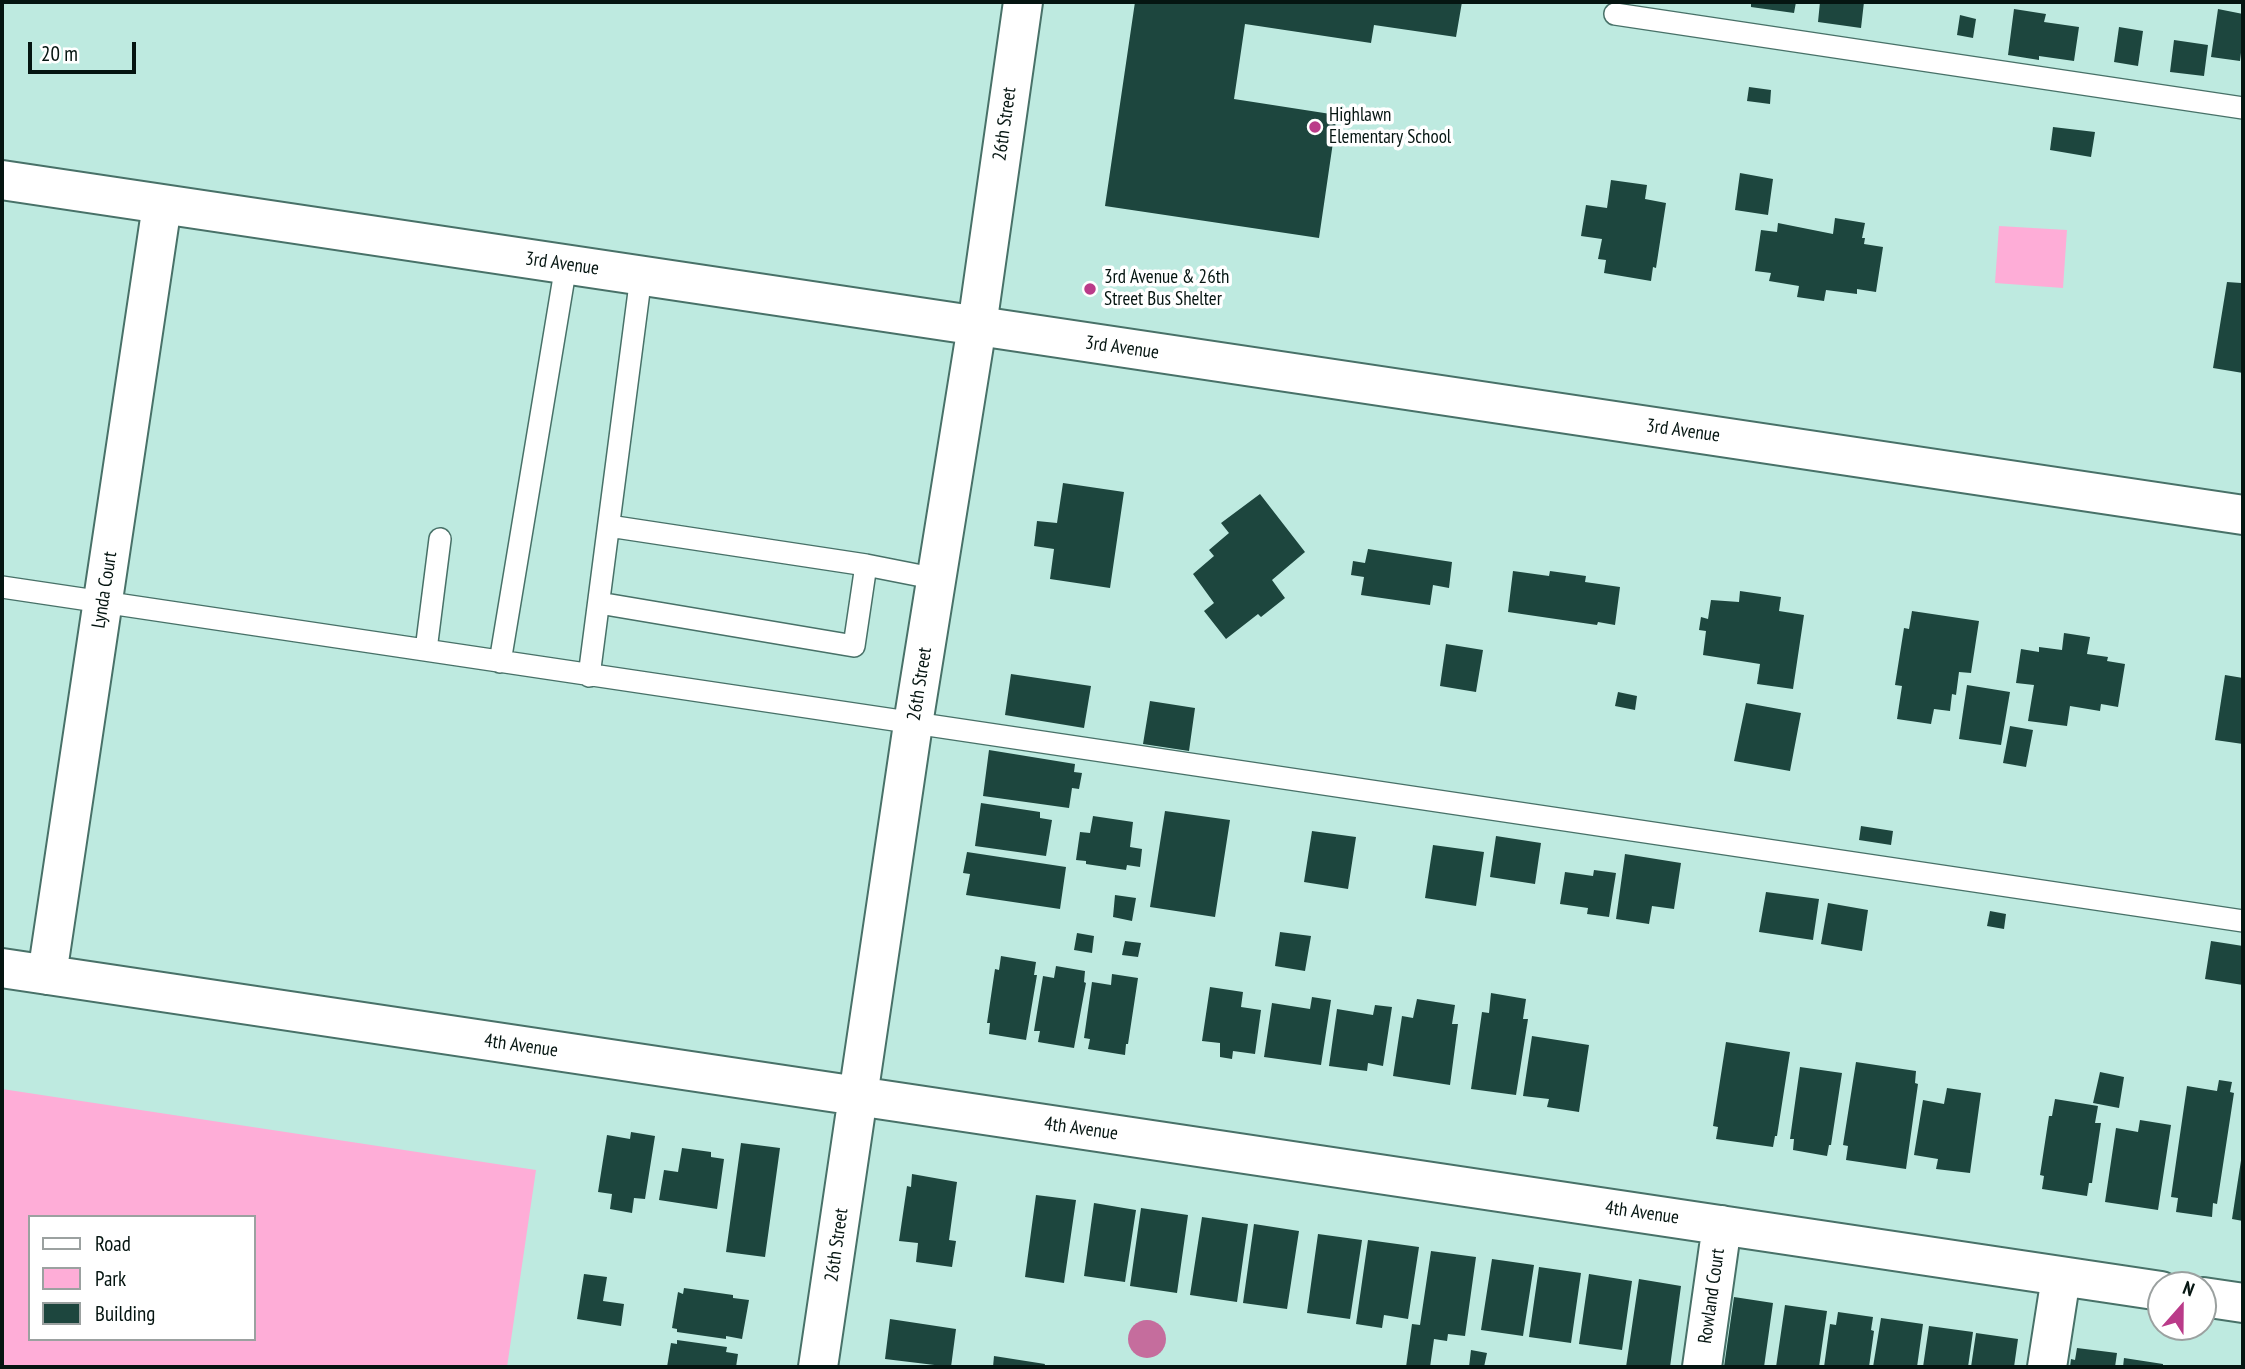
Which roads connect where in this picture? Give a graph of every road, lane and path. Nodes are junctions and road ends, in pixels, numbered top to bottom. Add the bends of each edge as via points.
1 (1023, 2) edge
2 (1615, 14) dead end
3 (2243, 108) edge
4 (2, 180) edge
5 (163, 205) junction
6 (566, 265) junction
7 (641, 276) junction
8 (977, 326) junction
9 (2243, 515) edge
10 (609, 526) junction
11 (440, 539) dead end
12 (866, 565) junction
13 (937, 579) junction
14 (2, 587) edge
15 (103, 603) junction
16 (599, 603) junction
17 (426, 650) junction
18 (500, 662) junction
19 (589, 676) junction
20 (914, 724) junction
21 (2243, 921) edge
22 (2, 968) edge
23 (47, 975) junction
24 (859, 1096) junction
25 (1722, 1225) junction
26 (2061, 1277) junction
27 (2147, 1289) edge
28 (2217, 1299) edge
29 (2243, 1303) edge
30 (818, 1367) edge
31 (1702, 1367) edge
32 (2047, 1367) edge

1 - 8 street, 26th Street
2 - 3 lane
4 - 5 street, 3rd Avenue
5 - 6 street, 3rd Avenue
5 - 15 street, Lynda Court
6 - 7 street, 3rd Avenue
6 - 18 lane
7 - 8 street, 3rd Avenue
7 - 10 lane
8 - 9 street, 3rd Avenue
8 - 13 street, 26th Street
10 - 12 lane
10 - 16 lane
11 - 17 lane
12 - 13 lane
12 - 16 lane via 854,646
13 - 20 street, 26th Street
14 - 15 lane
15 - 17 lane
15 - 23 street, Lynda Court
16 - 19 lane
17 - 18 lane
18 - 19 lane
19 - 20 lane
20 - 21 lane
20 - 24 street, 26th Street
22 - 23 street, 4th Avenue
23 - 24 street, 4th Avenue
24 - 25 street, 4th Avenue
24 - 30 street, 26th Street
25 - 26 street, 4th Avenue
25 - 31 street, Rowland Court
26 - 27 street, 4th Avenue
26 - 32 street
28 - 29 street

